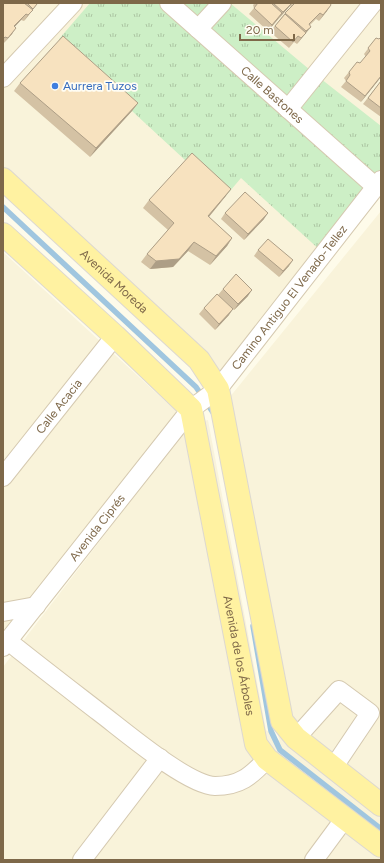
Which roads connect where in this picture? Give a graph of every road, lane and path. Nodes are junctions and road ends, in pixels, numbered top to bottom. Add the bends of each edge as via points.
1 (73, 3) edge
2 (169, 3) edge
3 (222, 3) edge
4 (373, 3) edge
5 (198, 29) junction
6 (3, 78) edge
7 (288, 109) junction
8 (3, 179) edge
9 (378, 184) edge
10 (3, 234) edge
11 (115, 336) junction
12 (218, 389) junction
13 (191, 409) junction
14 (3, 477) edge
15 (36, 606) junction
16 (3, 612) edge
17 (5, 644) edge
18 (296, 738) junction
19 (160, 758) junction
20 (267, 759) junction
21 (334, 768) junction
22 (381, 805) edge
23 (345, 818) junction
24 (381, 846) edge
25 (82, 860) edge
26 (314, 860) edge

1 - 6 street
2 - 5 street, Calle Bastones
3 - 5 street
4 - 7 street
5 - 7 street, Calle Bastones
7 - 9 street, Calle Bastones
8 - 12 main road, Avenida Moreda via 199,360
9 - 12 street, Camino Antiguo El Venado-Tellez
10 - 11 main road
11 - 13 main road
11 - 14 street, Calle Acacia
12 - 13 street, Camino Antiguo El Venado-Tellez
12 - 18 main road via 282,721
13 - 15 street, Avenida Ciprés
13 - 20 main road, Avenida de los Árboles via 256,744
15 - 16 street
15 - 17 street, Avenida Ciprés
17 - 19 street
18 - 21 main road
18 - 21 street via 338,690 370,713
19 - 20 street via 191,778 214,786 233,784 251,776
19 - 25 street
20 - 23 main road, Avenida de los Árboles
21 - 22 main road
23 - 24 main road, Avenida de los Árboles
23 - 26 street

